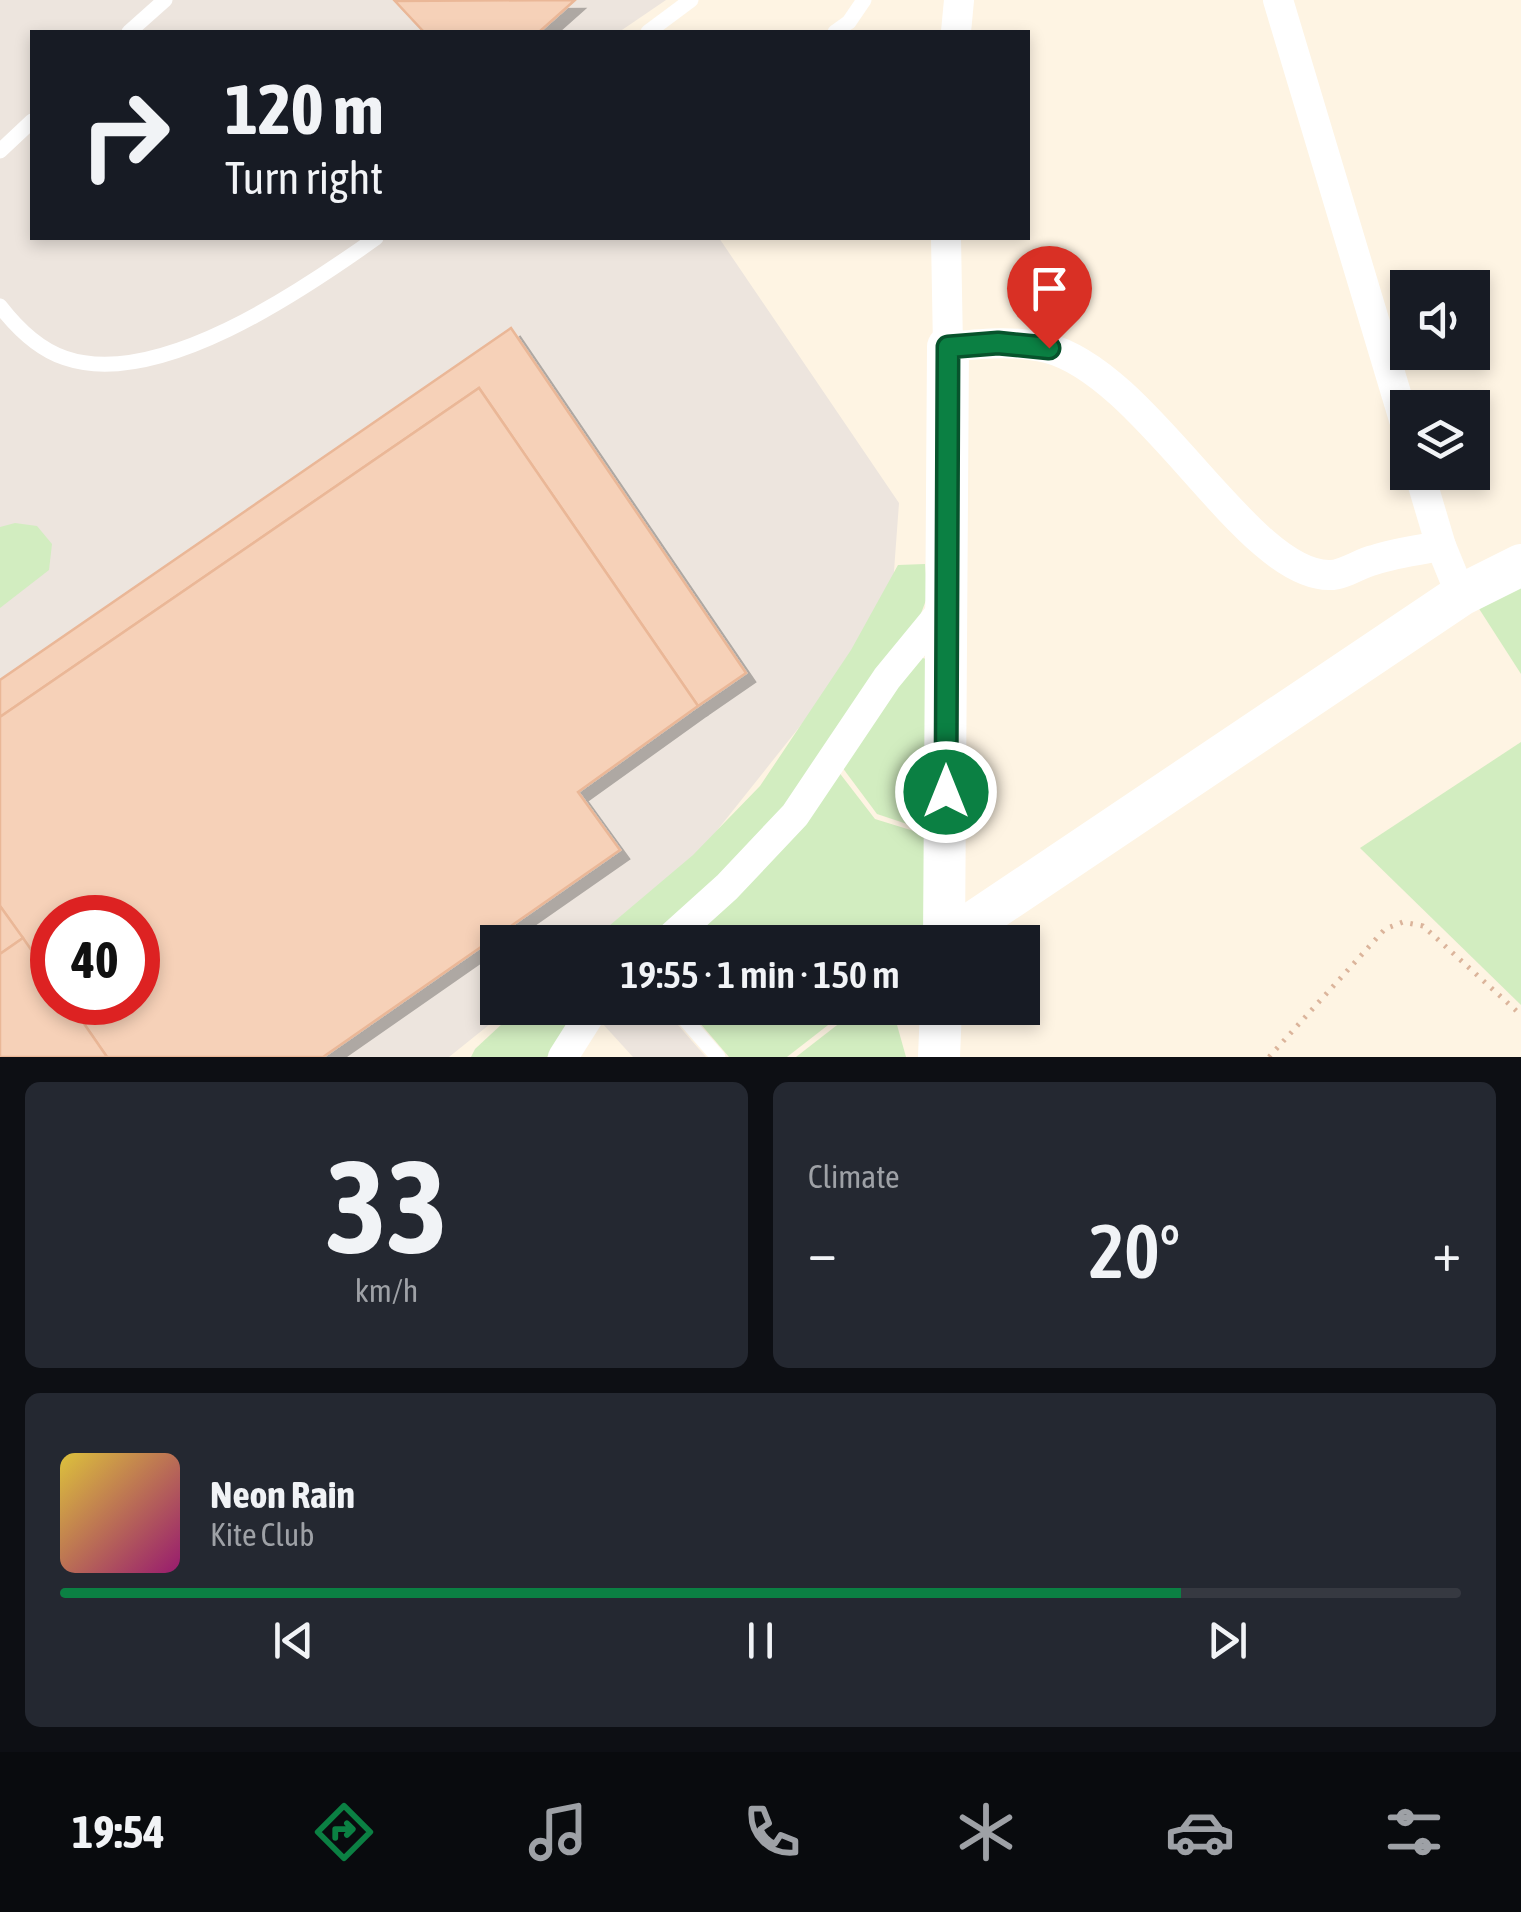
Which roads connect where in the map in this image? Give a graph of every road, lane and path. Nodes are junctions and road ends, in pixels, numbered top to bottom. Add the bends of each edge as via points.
1 (165, 0) edge
2 (692, 0) edge
3 (864, 0) edge
4 (959, 0) edge
5 (1278, 0) edge
6 (131, 30) edge
7 (651, 30) edge
8 (837, 30) edge
9 (956, 30) edge
10 (30, 123) edge
11 (0, 150) edge
12 (373, 240) edge
13 (946, 240) edge
14 (0, 306) edge
15 (948, 347) junction
16 (1395, 390) edge
17 (1425, 490) edge
18 (1442, 546) junction
19 (1521, 565) edge
20 (1461, 595) junction
21 (947, 605) junction
22 (685, 925) edge
23 (944, 925) edge
24 (969, 925) edge
25 (1521, 1014) edge
26 (583, 1025) edge
27 (690, 1025) edge
28 (940, 1025) edge
29 (563, 1057) edge
30 (718, 1057) edge
31 (939, 1057) edge
32 (1269, 1057) edge

1 - 6 lane
2 - 7 lane
3 - 8 lane
4 - 9 street
5 - 16 street
10 - 11 lane
12 - 14 lane via 235,326 156,358 69,360 45,350
13 - 15 street
15 - 18 street via 1049,348 1093,372 1144,414 1258,540 1298,567 1331,575
15 - 21 street
17 - 18 street
18 - 20 street
19 - 20 street
20 - 24 street
21 - 22 street via 887,678 795,816
21 - 23 street
25 - 32 path via 1423,926 1403,922 1385,929
26 - 29 street
27 - 30 lane
28 - 31 street

